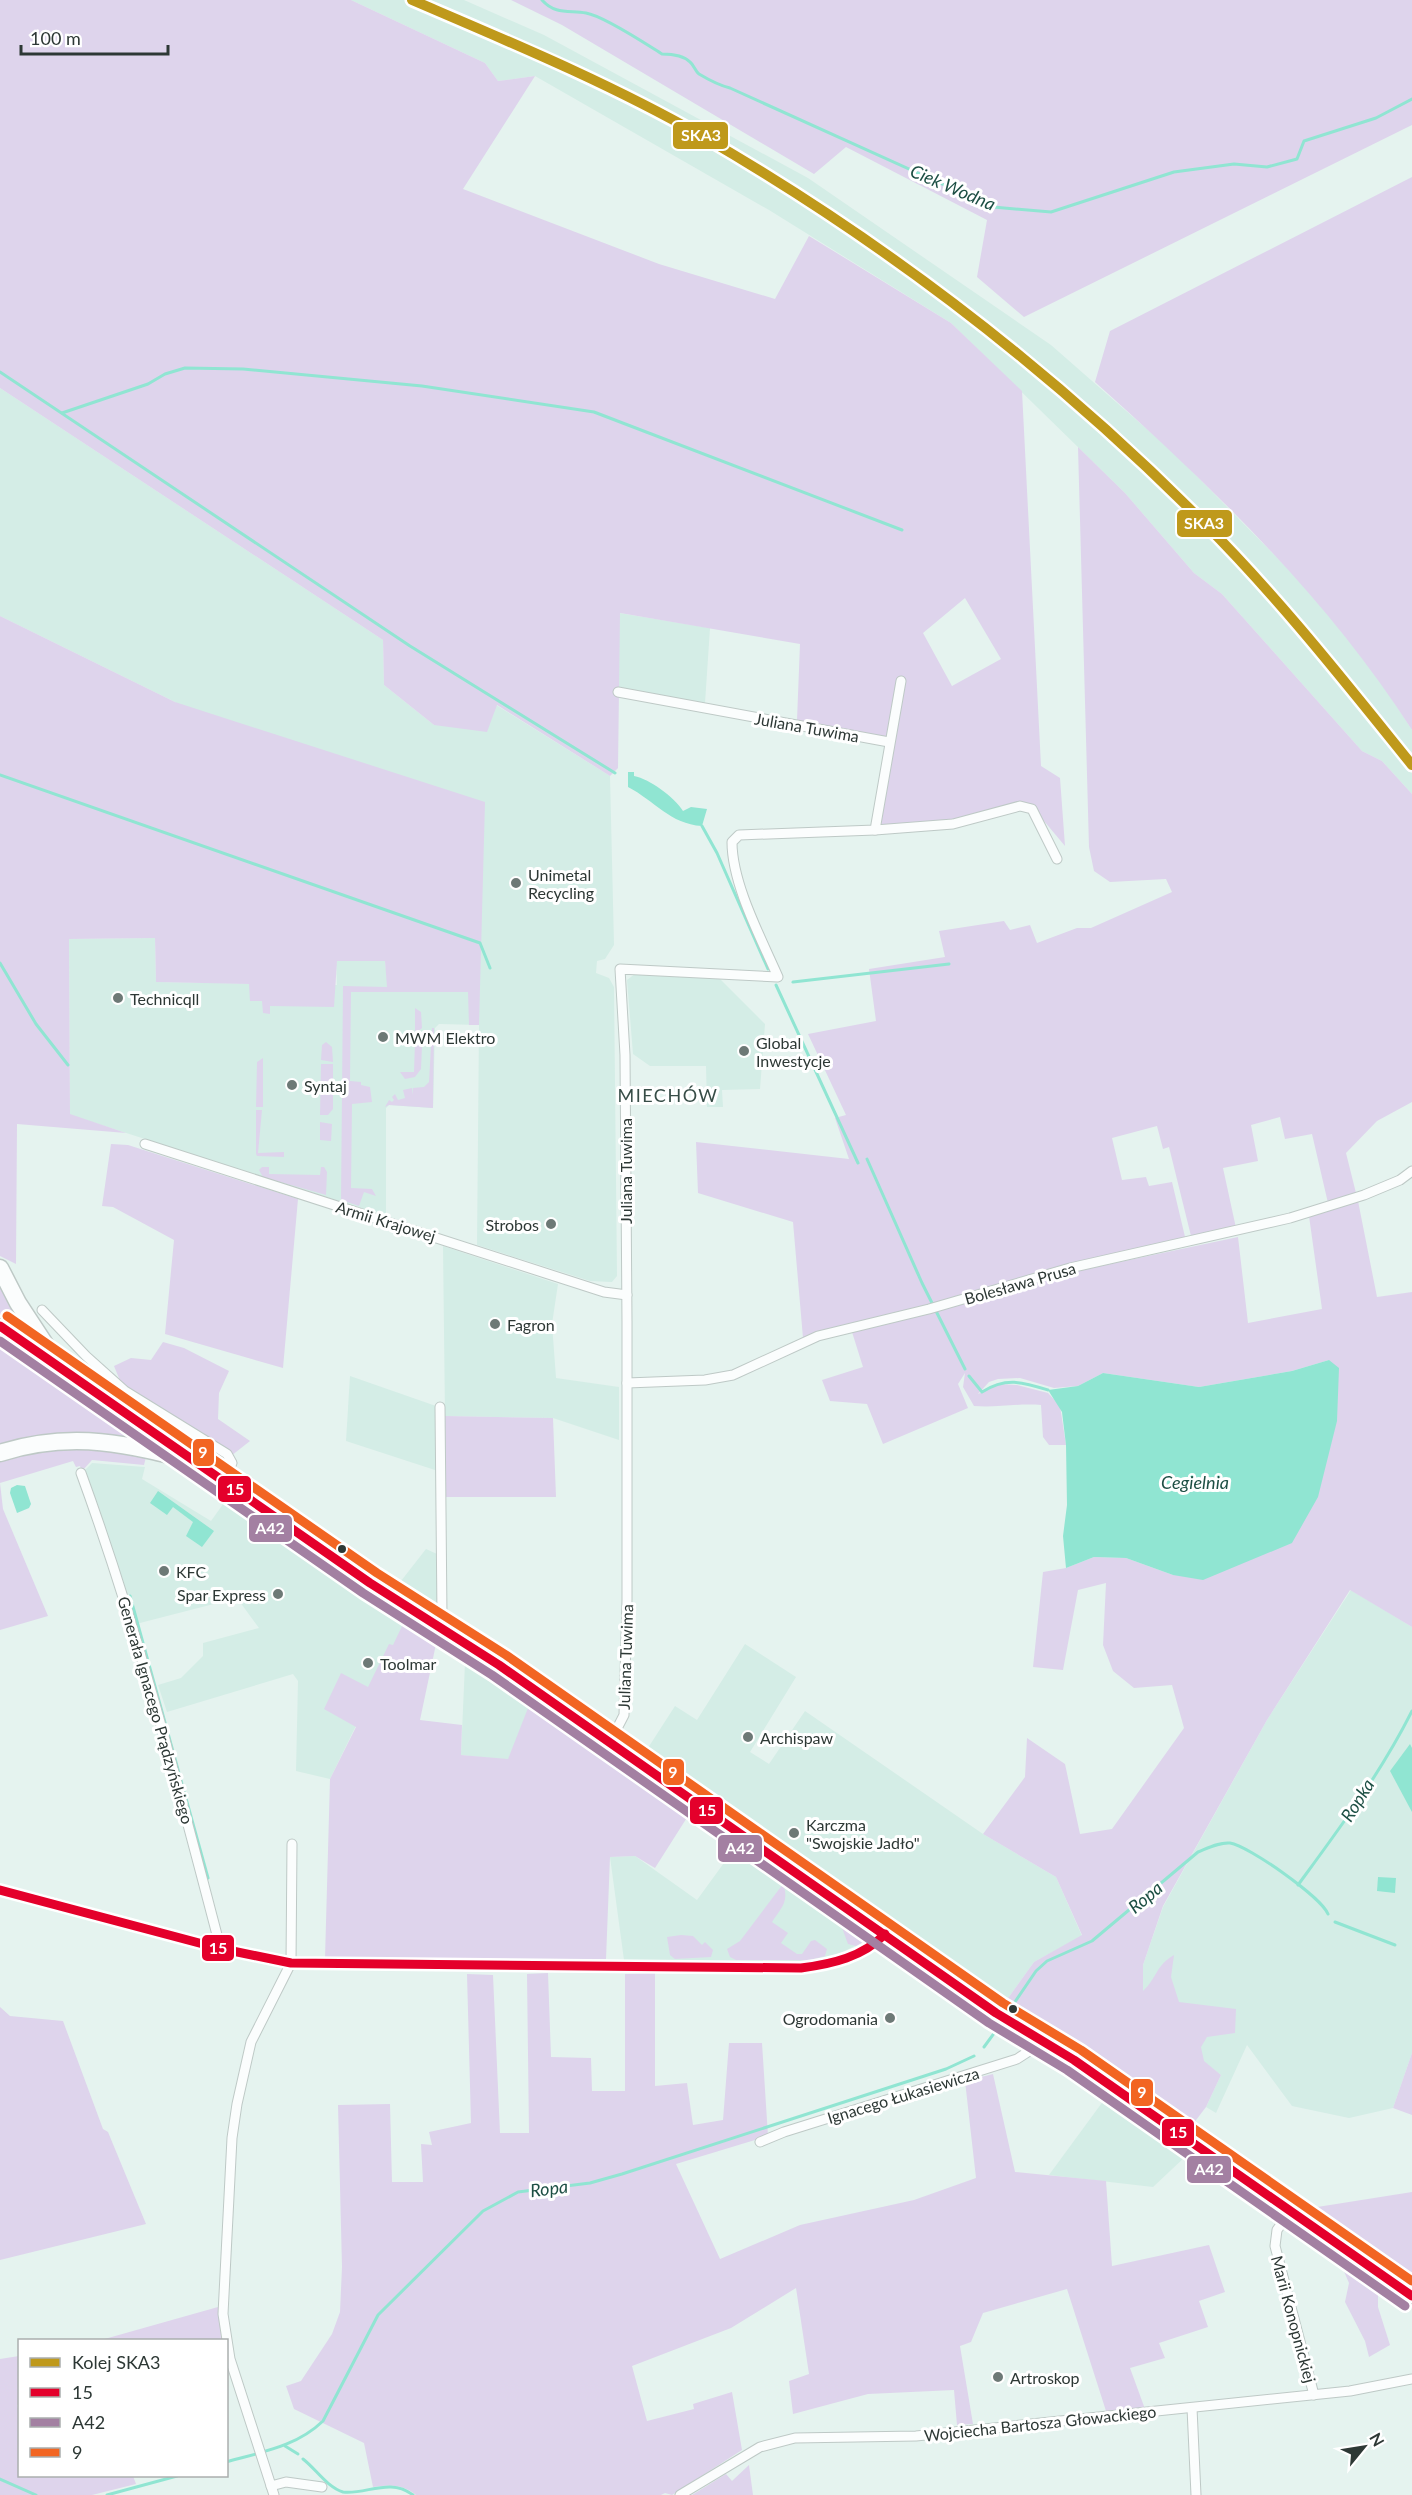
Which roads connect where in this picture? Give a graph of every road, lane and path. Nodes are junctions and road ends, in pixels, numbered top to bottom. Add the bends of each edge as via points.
1 (901, 681) dead end
2 (618, 692) dead end
3 (889, 742) junction
4 (875, 830) junction
5 (1057, 859) dead end
6 (145, 1144) dead end
7 (1412, 1171) edge
8 (0, 1268) edge
9 (627, 1295) junction
10 (42, 1310) dead end
11 (0, 1326) edge
12 (60, 1367) junction
13 (627, 1383) junction
14 (440, 1407) dead end
15 (0, 1453) edge
16 (200, 1463) junction
17 (81, 1473) dead end
18 (224, 1480) junction
19 (436, 1625) junction
20 (609, 1744) junction
21 (292, 1844) dead end
22 (0, 1890) edge
23 (885, 1934) junction
24 (221, 1950) junction
25 (291, 1963) junction
26 (1039, 2039) junction
27 (760, 2142) dead end
28 (1290, 2212) junction
29 (1412, 2296) edge
30 (227, 2339) edge
31 (228, 2346) edge
32 (1412, 2379) edge
33 (1314, 2395) junction
34 (1192, 2408) junction
35 (322, 2487) dead end
36 (273, 2490) edge
37 (680, 2495) edge
38 (1196, 2495) edge

1 - 3 street
2 - 3 street, Juliana Tuwima
3 - 4 street
4 - 5 street, Juliana Tuwima via 953,824 1020,806 1032,809
4 - 9 street, Juliana Tuwima via 739,835 732,842 732,855 748,905 778,977 620,969 625,1055
6 - 9 street, Armii Krajowej via 604,1292
7 - 13 street, Bolesława Prusa via 1364,1194 1290,1218 1070,1268 818,1336 733,1375
8 - 12 highway
9 - 13 street, Juliana Tuwima
10 - 18 street via 125,1391 227,1454 232,1463
11 - 12 main road
12 - 16 main road
13 - 20 street, Juliana Tuwima via 625,1701 622,1722
14 - 19 street via 442,1616
15 - 16 highway via 50,1442 99,1440
16 - 18 main road
17 - 24 street, Generała Ignacego Prądzyńskiego via 140,1647
18 - 19 main road
19 - 20 main road
20 - 23 main road
21 - 25 street
22 - 24 street
23 - 25 street via 875,1944 840,1959 801,1968
23 - 26 main road via 1013,2025
24 - 25 street
25 - 30 street via 251,2042 241,2077 232,2138 223,2314
26 - 27 street, Ignacego Łukasiewicza via 1034,2048 1017,2059
26 - 28 main road
28 - 29 main road
28 - 33 street, Marii Konopnickiej via 1277,2230 1275,2246
31 - 36 street
32 - 33 street, Wojciecha Bartosza Głowackiego
33 - 34 street, Wojciecha Bartosza Głowackiego
34 - 37 street, Wojciecha Bartosza Głowackiego via 916,2436 795,2438 760,2447
34 - 38 street
35 - 36 street via 286,2482

